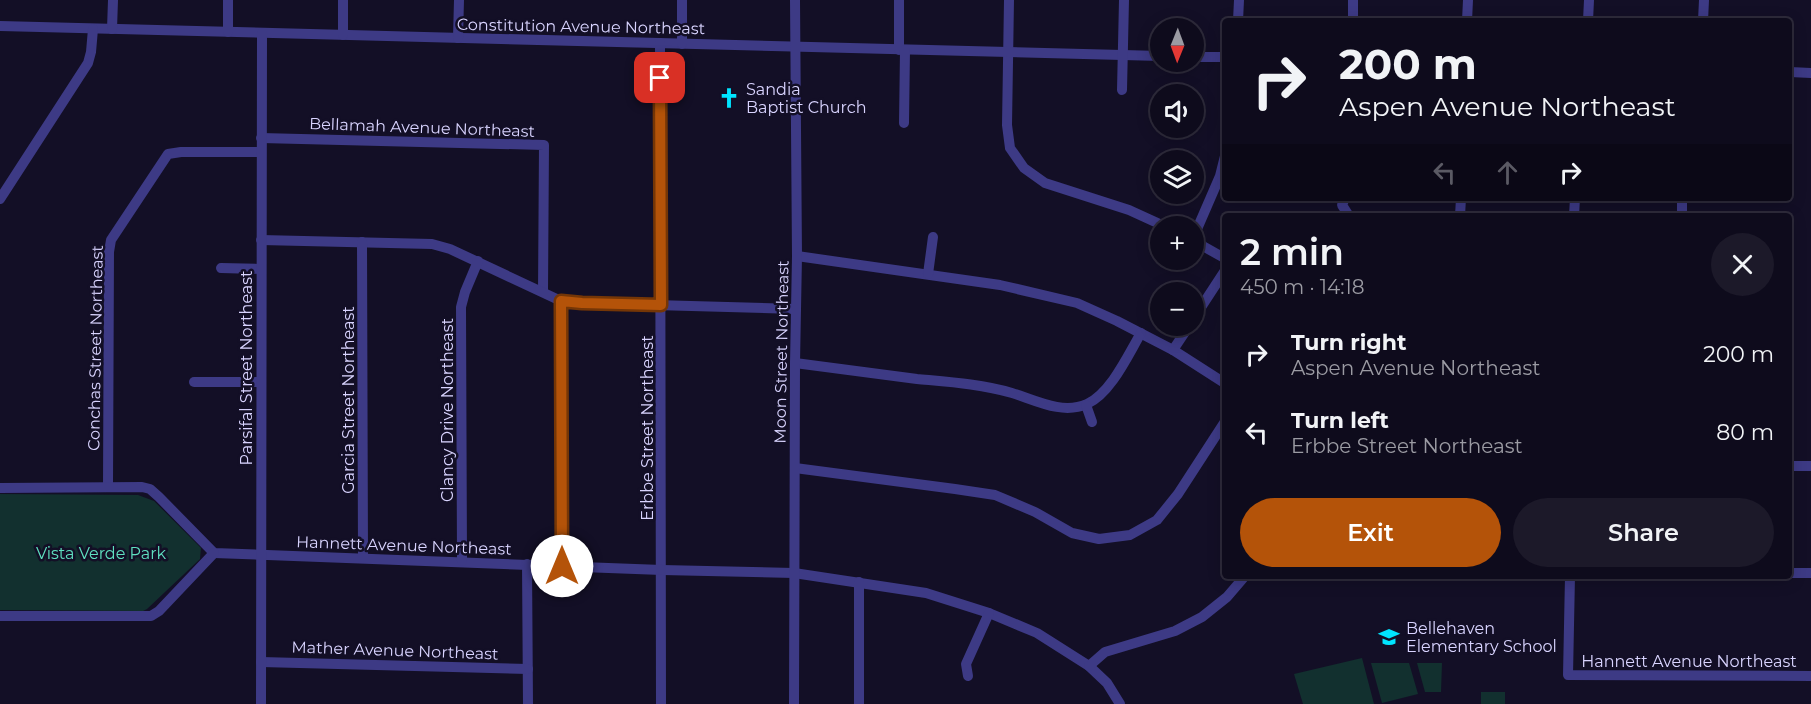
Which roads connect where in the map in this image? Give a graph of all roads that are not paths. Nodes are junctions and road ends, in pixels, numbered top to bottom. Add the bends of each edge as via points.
1 (113, 0) edge
2 (228, 0) edge
3 (343, 0) edge
4 (459, 0) edge
5 (682, 0) edge
6 (795, 0) edge
7 (899, 0) edge
8 (1009, 0) edge
9 (1124, 0) edge
10 (1239, 0) edge
11 (1353, 0) edge
12 (1468, 0) edge
13 (1588, 0) edge
14 (1704, 0) edge
15 (1238, 18) edge
16 (1353, 18) edge
17 (1467, 18) edge
18 (1588, 18) edge
19 (1704, 18) edge
20 (0, 26) edge
21 (93, 28) junction
22 (112, 29) junction
23 (228, 32) junction
24 (262, 33) junction
25 (343, 35) junction
26 (458, 38) junction
27 (660, 43) junction
28 (682, 44) junction
29 (795, 47) junction
30 (902, 50) junction
31 (1008, 52) junction
32 (1123, 55) junction
33 (1150, 56) edge
34 (1204, 57) edge
35 (1222, 57) edge
36 (1792, 72) edge
37 (1811, 73) edge
38 (1122, 90) dead end
39 (904, 123) dead end
40 (261, 138) junction
41 (261, 152) junction
42 (1222, 168) edge
43 (0, 199) edge
44 (1203, 216) edge
45 (1150, 220) edge
46 (933, 237) dead end
47 (261, 240) junction
48 (362, 242) junction
49 (1204, 246) edge
50 (797, 256) junction
51 (1222, 257) edge
52 (477, 261) junction
53 (221, 268) dead end
54 (261, 269) junction
55 (928, 274) junction
56 (1222, 275) edge
57 (543, 292) junction
58 (561, 301) junction
59 (1204, 303) edge
60 (661, 305) junction
61 (796, 309) junction
62 (1141, 333) junction
63 (1182, 336) edge
64 (1173, 350) junction
65 (795, 363) junction
66 (1222, 381) edge
67 (194, 382) dead end
68 (261, 382) junction
69 (1086, 405) junction
70 (1092, 422) dead end
71 (1222, 426) edge
72 (1792, 466) edge
73 (1811, 466) edge
74 (795, 468) junction
75 (108, 487) junction
76 (0, 488) edge
77 (214, 553) junction
78 (261, 554) junction
79 (363, 558) junction
80 (462, 561) junction
81 (527, 564) junction
82 (562, 566) junction
83 (662, 570) junction
84 (794, 573) junction
85 (1792, 573) edge
86 (1811, 573) edge
87 (1242, 579) edge
88 (1570, 579) edge
89 (859, 582) junction
90 (989, 613) junction
91 (0, 616) edge
92 (261, 662) junction
93 (1089, 666) junction
94 (528, 669) junction
95 (968, 676) dead end
96 (1811, 676) edge
97 (261, 704) edge
98 (528, 704) edge
99 (661, 704) edge
100 (794, 704) edge
101 (859, 704) edge
102 (1120, 704) edge

1 - 22 street
2 - 23 street
3 - 25 street
4 - 26 street
5 - 28 street
6 - 29 street, Moon Street Northeast
7 - 30 street
8 - 31 street
9 - 32 street
10 - 15 street
11 - 16 street
12 - 17 street
13 - 18 street
14 - 19 street
20 - 21 street, Constitution Avenue Northeast
21 - 22 street, Constitution Avenue Northeast
21 - 43 street via 88,63
22 - 23 street, Constitution Avenue Northeast
23 - 24 street, Constitution Avenue Northeast
24 - 25 street, Constitution Avenue Northeast
24 - 40 street, Parsifal Street Northeast
25 - 26 street, Constitution Avenue Northeast
26 - 27 street, Constitution Avenue Northeast
27 - 28 street, Constitution Avenue Northeast
27 - 60 street, Erbbe Street Northeast
28 - 29 street, Constitution Avenue Northeast
29 - 30 street, Constitution Avenue Northeast
29 - 50 street, Moon Street Northeast
30 - 31 street, Constitution Avenue Northeast
30 - 39 street
31 - 32 street, Constitution Avenue Northeast
31 - 45 street via 1010,148 1024,168 1045,183
32 - 33 street, Constitution Avenue Northeast
32 - 38 street
34 - 35 street
36 - 37 street
40 - 41 street, Parsifal Street Northeast
40 - 57 street, Bellamah Avenue Northeast via 544,145
41 - 47 street, Parsifal Street Northeast
41 - 75 street, Conchas Street Northeast via 168,154 111,240
42 - 44 street
46 - 55 street
47 - 48 street
47 - 54 street, Parsifal Street Northeast
48 - 52 street via 432,244
48 - 79 street, Garcia Street Northeast
49 - 51 street
50 - 55 street
50 - 61 street, Moon Street Northeast
52 - 57 street
52 - 80 street, Clancy Drive Northeast via 461,307
53 - 54 street
54 - 68 street, Parsifal Street Northeast
55 - 62 street via 1077,303
56 - 59 street
57 - 58 street
58 - 60 street
58 - 82 street
60 - 61 street
60 - 83 street, Erbbe Street Northeast
61 - 65 street, Moon Street Northeast
62 - 64 street
62 - 69 street via 1115,377
63 - 64 street
64 - 66 street
65 - 69 street via 963,383 1066,408
65 - 74 street, Moon Street Northeast
67 - 68 street
68 - 78 street, Parsifal Street Northeast
69 - 70 street
71 - 74 street via 1178,494 1156,520 1130,535 1099,539 1072,533 995,495
72 - 73 street
74 - 84 street, Moon Street Northeast
75 - 76 street
75 - 77 street via 150,489
77 - 78 street, Hannett Avenue Northeast
77 - 91 street via 151,616
78 - 79 street, Hannett Avenue Northeast
78 - 92 street, Parsifal Street Northeast
79 - 80 street, Hannett Avenue Northeast
80 - 81 street, Hannett Avenue Northeast
81 - 82 street, Hannett Avenue Northeast
81 - 94 street
82 - 83 street, Hannett Avenue Northeast
83 - 84 street, Hannett Avenue Northeast
83 - 99 street, Erbbe Street Northeast
84 - 89 street, Hannett Avenue Northeast
84 - 100 street, Moon Street Northeast
85 - 86 street
87 - 93 street via 1202,617 1166,634 1105,652
88 - 96 street, Hannett Avenue Northeast via 1568,675
89 - 90 street, Hannett Avenue Northeast via 926,593
89 - 101 street
90 - 93 street, Hannett Avenue Northeast via 1036,633
90 - 95 street via 966,664
92 - 94 street, Mather Avenue Northeast
92 - 97 street, Parsifal Street Northeast
93 - 102 street, Hannett Avenue Northeast via 1107,683
94 - 98 street

